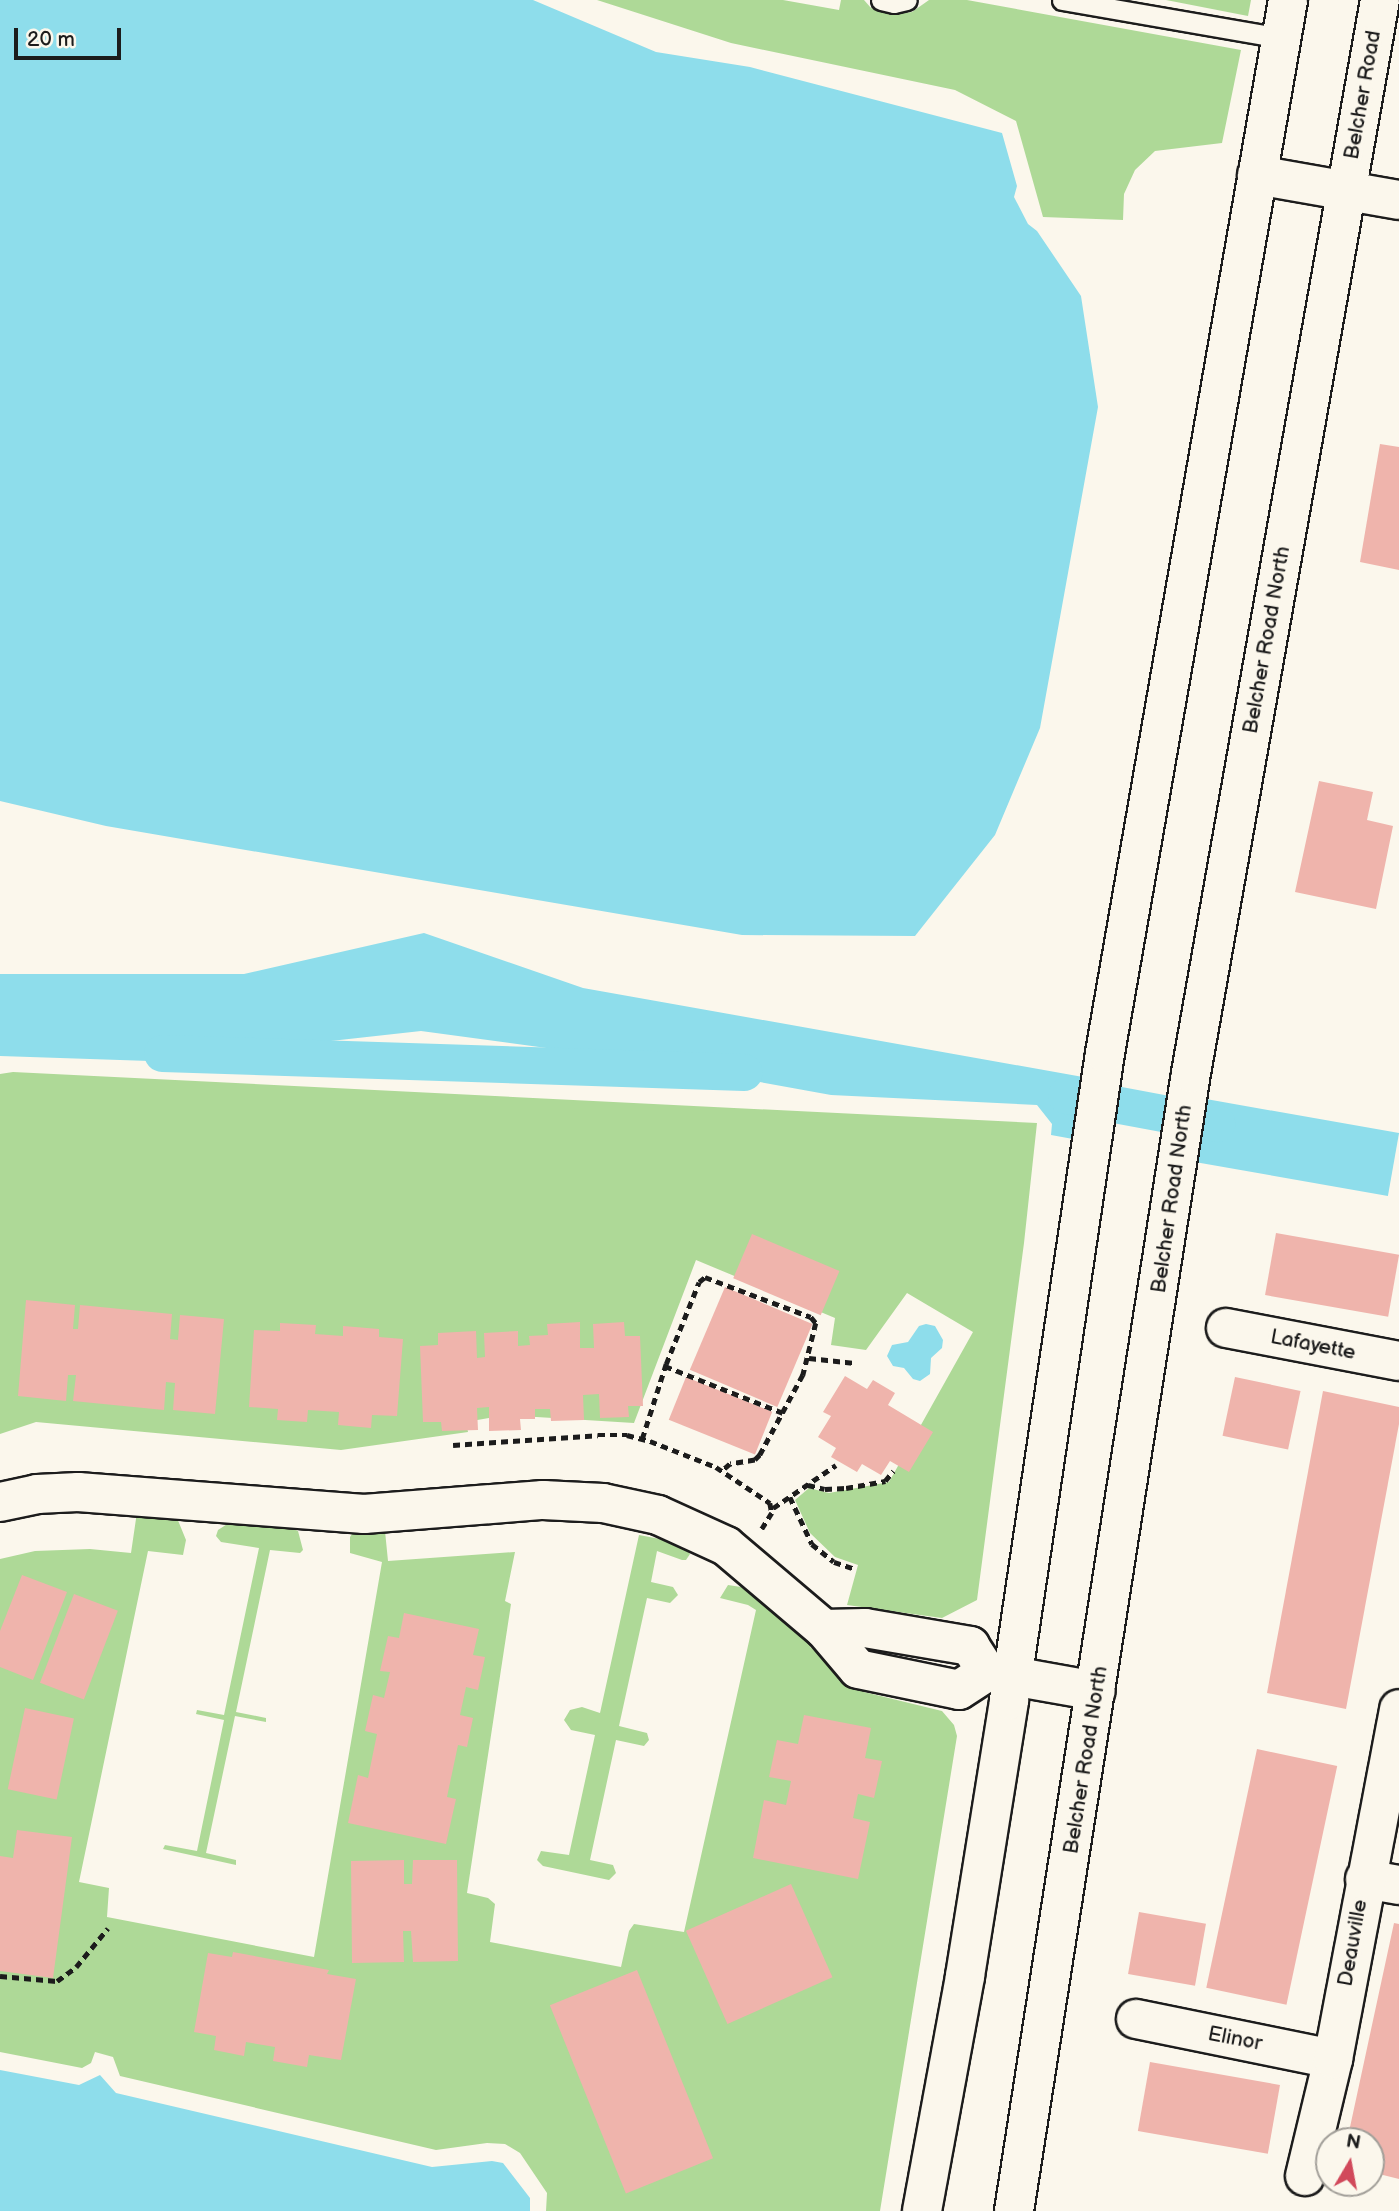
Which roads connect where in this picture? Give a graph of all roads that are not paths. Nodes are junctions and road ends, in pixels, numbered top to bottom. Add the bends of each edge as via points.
1 (881, 0) edge
2 (907, 0) edge
3 (1062, 0) edge
4 (1288, 0) edge
5 (1380, 0) edge
6 (1281, 38) junction
7 (1257, 175) junction
8 (1346, 190) junction
9 (1399, 200) edge
10 (1226, 1328) dead end
11 (1399, 1361) edge
12 (0, 1502) edge
13 (1000, 1674) junction
14 (1096, 1690) junction
15 (1399, 1709) edge
16 (1382, 1882) edge
17 (1136, 2019) dead end
18 (1333, 2059) junction
19 (1305, 2176) dead end
20 (922, 2211) edge
21 (1014, 2211) edge

1 - 2 lane
3 - 6 lane
4 - 6 main road
5 - 8 main road, Belcher Road
6 - 7 main road
7 - 8 main road
7 - 13 main road
8 - 9 main road
8 - 14 main road, Belcher Road North via 1191,1073
10 - 11 main road, Lafayette
12 - 13 main road via 78,1492 364,1514 543,1500 603,1503 658,1515 726,1546 824,1629 858,1669 959,1690
13 - 14 main road
13 - 20 main road via 965,1976
14 - 21 main road, Belcher Road North
15 - 16 main road, Deauville
16 - 18 main road, Deauville
17 - 18 main road, Elinor
18 - 19 main road, Deauville

